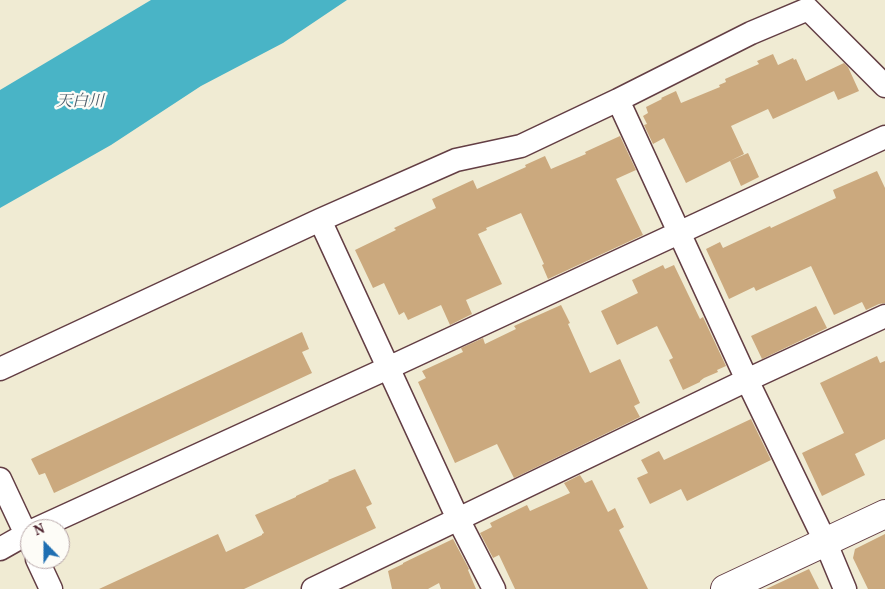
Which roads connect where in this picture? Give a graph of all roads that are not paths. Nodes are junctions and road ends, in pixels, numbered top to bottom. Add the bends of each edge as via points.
1 (813, 4) edge
2 (885, 86) edge
3 (618, 100) junction
4 (885, 137) edge
5 (320, 220) junction
6 (679, 232) junction
7 (885, 316) edge
8 (0, 368) edge
9 (388, 368) junction
10 (747, 380) junction
11 (0, 479) edge
12 (885, 514) edge
13 (22, 519) edge
14 (62, 519) edge
15 (458, 519) junction
16 (20, 539) edge
17 (825, 541) junction
18 (0, 549) edge
19 (42, 569) edge
20 (51, 589) edge
21 (312, 589) edge
22 (494, 589) edge
23 (725, 589) edge
24 (845, 589) edge

1 - 2 street
1 - 3 street
3 - 5 street via 521,146 456,160
3 - 6 street
4 - 6 street
5 - 8 street
5 - 9 street
6 - 9 street
6 - 10 street
7 - 10 street
9 - 14 street
9 - 15 street
10 - 15 street
10 - 17 street
11 - 13 street
12 - 17 street
15 - 21 street
15 - 22 street
16 - 18 street
17 - 23 street
17 - 24 street
19 - 20 street

